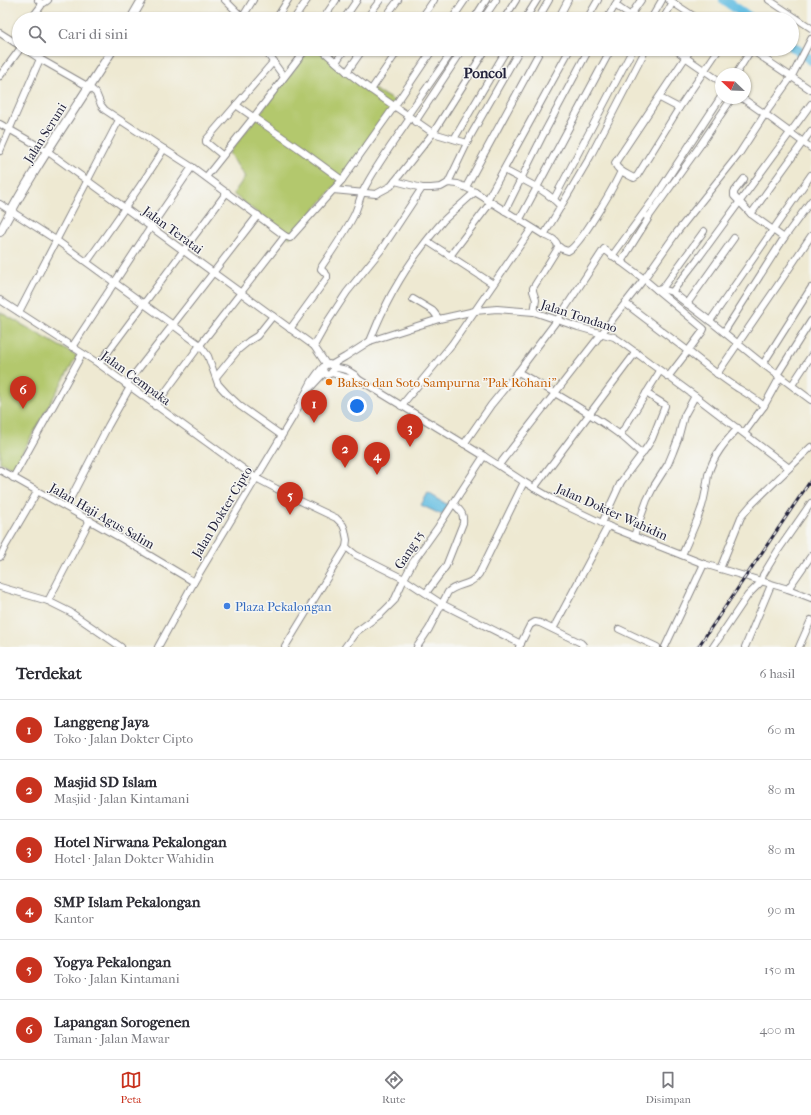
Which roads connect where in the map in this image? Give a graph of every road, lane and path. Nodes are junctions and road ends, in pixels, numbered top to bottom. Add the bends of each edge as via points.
1 (48, 0) edge
2 (142, 0) edge
3 (225, 0) edge
4 (253, 0) edge
5 (288, 0) edge
6 (307, 0) edge
7 (336, 0) edge
8 (357, 0) edge
9 (380, 0) edge
10 (398, 0) edge
11 (434, 0) edge
12 (465, 0) edge
13 (486, 0) edge
14 (496, 0) edge
15 (516, 0) edge
16 (537, 0) edge
17 (549, 0) edge
18 (568, 0) edge
19 (598, 0) edge
20 (641, 0) edge
21 (662, 0) edge
22 (769, 0) edge
23 (671, 1) edge
24 (39, 2) edge
25 (616, 2) edge
26 (37, 12) edge
27 (135, 12) edge
28 (236, 12) edge
29 (246, 12) edge
30 (280, 12) edge
31 (299, 12) edge
32 (328, 12) edge
33 (349, 12) edge
34 (371, 12) edge
35 (389, 12) edge
36 (426, 12) edge
37 (457, 12) edge
38 (478, 12) edge
39 (488, 12) edge
40 (508, 12) edge
41 (529, 12) edge
42 (542, 12) edge
43 (562, 12) edge
44 (591, 12) edge
45 (611, 12) edge
46 (626, 12) edge
47 (635, 12) edge
48 (655, 12) edge
49 (666, 12) edge
50 (688, 12) edge
51 (787, 12) edge
52 (799, 20) edge
53 (811, 28) edge
54 (0, 33) edge
55 (811, 40) edge
56 (12, 41) edge
57 (15, 56) edge
58 (36, 56) edge
59 (109, 56) edge
60 (272, 56) edge
61 (300, 56) edge
62 (330, 56) edge
63 (340, 56) edge
64 (358, 56) edge
65 (395, 56) edge
66 (428, 56) edge
67 (449, 56) edge
68 (458, 56) edge
69 (482, 56) edge
70 (503, 56) edge
71 (516, 56) edge
72 (537, 56) edge
73 (566, 56) edge
74 (585, 56) edge
75 (607, 56) edge
76 (629, 56) edge
77 (642, 56) edge
78 (714, 56) edge
79 (747, 56) edge
80 (761, 56) edge
81 (685, 57) joint
82 (40, 59) junction
83 (274, 61) junction
84 (336, 62) junction
85 (740, 68) edge
86 (704, 70) junction
87 (347, 72) junction
88 (793, 75) junction
89 (0, 76) edge
90 (284, 77) junction
91 (715, 78) edge
92 (89, 87) junction
93 (371, 90) junction
94 (811, 90) edge
95 (660, 98) junction
96 (716, 104) edge
97 (728, 104) edge
98 (751, 104) edge
99 (811, 104) edge
100 (236, 105) junction
101 (394, 107) junction
102 (679, 108) junction
103 (765, 114) junction
104 (409, 117) junction
105 (253, 118) junction
106 (119, 120) junction
107 (416, 122) junction
108 (0, 124) edge
109 (10, 130) junction
110 (811, 131) edge
111 (433, 133) junction
112 (790, 133) junction
113 (454, 139) junction
114 (467, 143) junction
115 (802, 143) junction
116 (811, 148) edge
117 (164, 149) junction
118 (0, 151) edge
119 (47, 152) junction
120 (222, 156) junction
121 (192, 167) junction
122 (504, 170) junction
123 (621, 171) junction
124 (811, 175) edge
125 (206, 177) junction
126 (521, 179) junction
127 (744, 179) dead end
128 (342, 180) junction
129 (88, 181) junction
130 (395, 181) junction
131 (448, 183) junction
132 (466, 187) junction
133 (422, 188) junction
134 (538, 188) junction
135 (333, 190) junction
136 (226, 192) junction
137 (475, 192) junction
138 (362, 193) junction
139 (554, 199) junction
140 (489, 201) junction
141 (811, 201) edge
142 (739, 202) junction
143 (0, 204) edge
144 (561, 207) junction
145 (124, 208) junction
146 (11, 211) junction
147 (505, 211) junction
148 (752, 214) junction
149 (258, 215) junction
150 (646, 215) junction
151 (520, 220) junction
152 (151, 227) junction
153 (532, 228) junction
154 (773, 230) junction
155 (704, 231) dead end
156 (0, 232) edge
157 (544, 235) junction
158 (285, 236) junction
159 (811, 236) edge
160 (734, 238) dead end
161 (784, 238) junction
162 (56, 240) junction
163 (427, 241) junction
164 (558, 246) junction
165 (183, 251) junction
166 (450, 256) junction
167 (612, 256) junction
168 (87, 262) junction
169 (621, 262) junction
170 (213, 273) junction
171 (644, 279) junction
172 (115, 282) junction
173 (493, 284) junction
174 (811, 288) edge
175 (659, 289) junction
176 (672, 292) junction
177 (241, 293) junction
178 (413, 299) dead end
179 (0, 300) edge
180 (625, 303) junction
181 (144, 304) junction
182 (687, 304) junction
183 (475, 311) junction
184 (19, 312) junction
185 (534, 312) junction
186 (273, 316) junction
187 (439, 319) junction
188 (558, 319) junction
189 (710, 321) junction
190 (811, 322) edge
191 (173, 325) junction
192 (290, 329) junction
193 (724, 332) junction
194 (601, 334) junction
195 (370, 341) junction
196 (738, 344) junction
197 (200, 345) junction
198 (314, 346) junction
199 (72, 347) junction
200 (688, 351) junction
201 (636, 352) junction
202 (82, 354) junction
203 (811, 356) edge
204 (99, 364) junction
205 (764, 364) junction
206 (328, 368) junction
207 (660, 371) junction
208 (518, 372) junction
209 (717, 374) junction
210 (779, 376) junction
211 (216, 377) junction
212 (668, 377) junction
213 (792, 385) junction
214 (128, 386) junction
215 (554, 393) junction
216 (646, 393) junction
217 (695, 396) junction
218 (811, 400) edge
219 (155, 406) junction
220 (401, 406) junction
221 (764, 406) junction
222 (590, 414) junction
223 (738, 428) junction
224 (744, 433) junction
225 (282, 435) junction
226 (620, 435) junction
227 (464, 444) junction
228 (811, 447) edge
229 (642, 454) junction
230 (484, 456) junction
231 (498, 465) junction
232 (789, 468) junction
233 (0, 470) edge
234 (13, 478) junction
235 (256, 478) junction
236 (524, 482) junction
237 (534, 488) junction
238 (37, 492) junction
239 (453, 503) junction
240 (811, 503) edge
241 (66, 507) junction
242 (90, 520) junction
243 (605, 524) junction
244 (634, 536) junction
245 (346, 547) junction
246 (682, 555) junction
247 (811, 556) edge
248 (0, 557) edge
249 (704, 564) junction
250 (720, 569) junction
251 (404, 578) junction
252 (194, 582) junction
253 (761, 582) junction
254 (771, 585) junction
255 (0, 587) edge
256 (788, 589) junction
257 (426, 593) junction
258 (811, 598) edge
259 (48, 601) junction
260 (442, 604) junction
261 (811, 620) edge
262 (553, 629) junction
263 (619, 629) dead end
264 (520, 645) edge
265 (121, 647) edge
266 (158, 647) edge
267 (285, 647) edge
268 (345, 647) edge
269 (417, 647) edge
270 (582, 647) edge
271 (657, 647) edge
272 (665, 647) edge
273 (713, 647) edge
274 (745, 647) edge
275 (798, 647) edge

1 - 24 street via 44,3
2 - 27 main road
3 - 28 street
4 - 29 street
5 - 30 street
6 - 31 street
7 - 32 street
8 - 33 street
9 - 34 street
10 - 35 street
11 - 36 street
12 - 37 street
13 - 38 street
14 - 39 street
15 - 40 street
16 - 41 street
17 - 42 street
18 - 43 street
19 - 44 street
20 - 47 street
21 - 48 street
22 - 51 street
23 - 49 street
23 - 50 street
24 - 26 street via 40,8
25 - 45 street
25 - 46 street
52 - 53 street
54 - 56 street
55 - 88 street
57 - 89 street
58 - 82 street
59 - 92 main road, Jalan Seruni
60 - 83 street
61 - 90 street
62 - 84 street
63 - 84 street
64 - 87 street
65 - 93 street
66 - 101 street
67 - 104 street
68 - 107 street
69 - 111 street
70 - 113 street
71 - 114 street
72 - 132 street
73 - 122 street
74 - 126 street
75 - 134 street
76 - 139 street
77 - 144 street
78 - 86 street
79 - 85 street
80 - 88 street
81 - 86 street
81 - 95 street
82 - 92 street
82 - 109 street
83 - 90 street
83 - 100 street
84 - 87 street
86 - 91 street
86 - 102 street
87 - 93 street
88 - 94 street
88 - 103 street
90 - 105 street
92 - 106 street via 96,93 104,109
92 - 119 main road, Jalan Seruni
93 - 101 street
95 - 102 street
95 - 123 street via 615,163
96 - 150 street
97 - 150 street via 699,147
98 - 103 street
99 - 112 street
100 - 105 street
100 - 120 street via 205,141
101 - 104 street
101 - 128 street
102 - 123 street via 636,178
103 - 112 street
103 - 171 street via 739,154 677,232
104 - 107 street
104 - 138 street
105 - 120 street
105 - 128 street
106 - 117 street
106 - 129 street
107 - 111 street
108 - 109 street, Jalan Teratai
109 - 118 street
109 - 119 street, Jalan Teratai
110 - 115 street
111 - 113 street
111 - 130 street
112 - 115 street
112 - 142 street
113 - 114 street
114 - 131 street
115 - 116 street
115 - 148 street
117 - 121 street
117 - 145 street
119 - 129 street, Jalan Teratai
119 - 146 main road, Jalan Seruni
120 - 125 street
121 - 125 street
121 - 152 street
122 - 126 street
122 - 140 street
123 - 164 street via 585,233 573,248 568,251
124 - 154 street
125 - 136 street
126 - 134 street
126 - 147 street
127 - 142 street via 733,194
128 - 135 street
129 - 145 street, Jalan Teratai
129 - 162 street
130 - 133 street
130 - 138 street via 380,193
131 - 132 street
131 - 133 street via 441,187
132 - 137 street
133 - 198 street via 381,250 346,292
134 - 139 street
134 - 151 street
135 - 138 street
135 - 158 street via 291,237
136 - 149 street
136 - 165 street
137 - 140 street
137 - 163 street via 444,220
138 - 192 street via 353,218 321,268 327,278
139 - 144 street
140 - 147 street
140 - 166 street
141 - 161 street
142 - 148 street
142 - 176 street
143 - 146 street
144 - 157 street
145 - 152 street, Jalan Teratai
145 - 168 street
146 - 156 main road, Jalan Seruni
146 - 162 street
147 - 151 street
148 - 154 street
149 - 158 street
149 - 170 street
150 - 167 street
150 - 169 street
151 - 153 street
152 - 165 street, Jalan Teratai
152 - 172 street
153 - 157 street
153 - 173 street
154 - 161 street
154 - 189 street
155 - 175 street
157 - 164 street via 554,240
158 - 177 street
159 - 196 street
160 - 182 street
161 - 193 street
162 - 168 street
162 - 184 street
163 - 166 street
163 - 195 street via 392,292
164 - 185 street via 534,288
165 - 170 street, Jalan Teratai
165 - 181 street
166 - 173 street
167 - 169 street
167 - 188 street via 604,249
168 - 172 street
169 - 171 street
170 - 177 street, Jalan Teratai
170 - 191 street
171 - 175 street
171 - 180 street
172 - 181 street
172 - 199 street
173 - 183 street
174 - 205 street
175 - 176 street
175 - 200 street via 704,329
176 - 182 street
177 - 186 street, Jalan Teratai
177 - 197 street
178 - 187 street via 433,311
179 - 184 street, Jalan Cempaka
180 - 194 street
180 - 200 street
181 - 191 street
181 - 204 street
182 - 189 street
183 - 185 street, Jalan Tondano via 497,309
183 - 187 street, Jalan Tondano
183 - 220 street via 452,344
184 - 199 street, Jalan Cempaka
185 - 188 street, Jalan Tondano
186 - 192 street, Jalan Teratai
186 - 211 street via 257,336 238,350
187 - 195 street, Jalan Tondano
188 - 194 street, Jalan Tondano
188 - 208 street
189 - 193 street
190 - 210 street
191 - 197 street
191 - 214 street
192 - 198 street, Jalan Teratai
193 - 196 street
194 - 201 street, Jalan Tondano via 614,337
194 - 215 street
195 - 206 street, Jalan Tondano
196 - 205 street
196 - 209 street
197 - 211 street via 208,356
197 - 219 street
198 - 206 street, Jalan Teratai
199 - 202 street, Jalan Cempaka
200 - 209 street
200 - 212 street
201 - 207 street, Jalan Tondano
201 - 222 street
202 - 204 street, Jalan Cempaka
202 - 234 street
203 - 213 street
204 - 214 street, Jalan Cempaka
205 - 210 street
206 - 220 street, Jalan Dokter Wahidin via 347,370
206 - 225 street, Jalan Dokter Cipto via 312,381
207 - 212 street, Jalan Tondano
207 - 216 street
208 - 215 street
208 - 227 street
209 - 221 street
210 - 213 street
210 - 221 street
211 - 225 street via 218,384 240,406
212 - 217 street, Jalan Tondano
213 - 218 street
214 - 219 street, Jalan Cempaka
214 - 241 street
215 - 222 street
215 - 231 street
216 - 226 street
216 - 229 street via 665,406 652,440
217 - 223 street, Jalan Tondano
217 - 244 street via 684,416 668,464 647,500
219 - 235 street, Jalan Cempaka
220 - 227 street, Jalan Dokter Wahidin
221 - 224 street
222 - 226 street
222 - 237 street
223 - 224 street, Jalan Tondano
223 - 246 street via 722,445 714,459 701,511
224 - 232 street, Jalan Tondano
225 - 235 street, Jalan Dokter Cipto
226 - 229 street
227 - 230 street, Jalan Dokter Wahidin
228 - 232 street
229 - 243 street via 622,482
230 - 231 street, Jalan Dokter Wahidin
230 - 239 street, Gang 15
231 - 236 street, Jalan Dokter Wahidin
232 - 250 street via 743,514
233 - 234 street, Jalan Haji Agus Salim
234 - 238 street, Jalan Haji Agus Salim
235 - 245 street, Jalan Cempaka via 340,521 346,535
235 - 252 street, Jalan Dokter Cipto
236 - 237 street, Jalan Dokter Wahidin
236 - 260 street via 479,574 471,582 451,589
237 - 243 street, Jalan Dokter Wahidin
238 - 241 street, Jalan Haji Agus Salim
238 - 248 street
239 - 251 street, Gang 15
239 - 257 street via 462,513 463,523 446,566
240 - 253 street via 777,552
241 - 242 street, Jalan Haji Agus Salim
242 - 252 street, Jalan Haji Agus Salim
242 - 259 street
243 - 244 street, Jalan Dokter Wahidin
243 - 262 street
244 - 246 street, Jalan Dokter Wahidin
245 - 251 street via 356,555
245 - 267 street
246 - 249 street, Jalan Dokter Wahidin
247 - 256 street
249 - 250 street, Jalan Dokter Wahidin
249 - 272 street
250 - 253 street, Jalan Dokter Wahidin
251 - 257 street
251 - 268 street, Gang 15 via 391,605 356,632
252 - 266 street, Jalan Dokter Cipto
253 - 254 street, Jalan Dokter Wahidin
253 - 273 street via 748,595
254 - 256 street, Jalan Dokter Wahidin
254 - 274 street
255 - 259 street
256 - 258 street, Jalan Dokter Wahidin
257 - 260 street
259 - 265 street via 70,612
260 - 264 street
260 - 269 street
261 - 275 street
262 - 264 street via 540,623 532,623
262 - 270 street via 581,643
263 - 271 street

